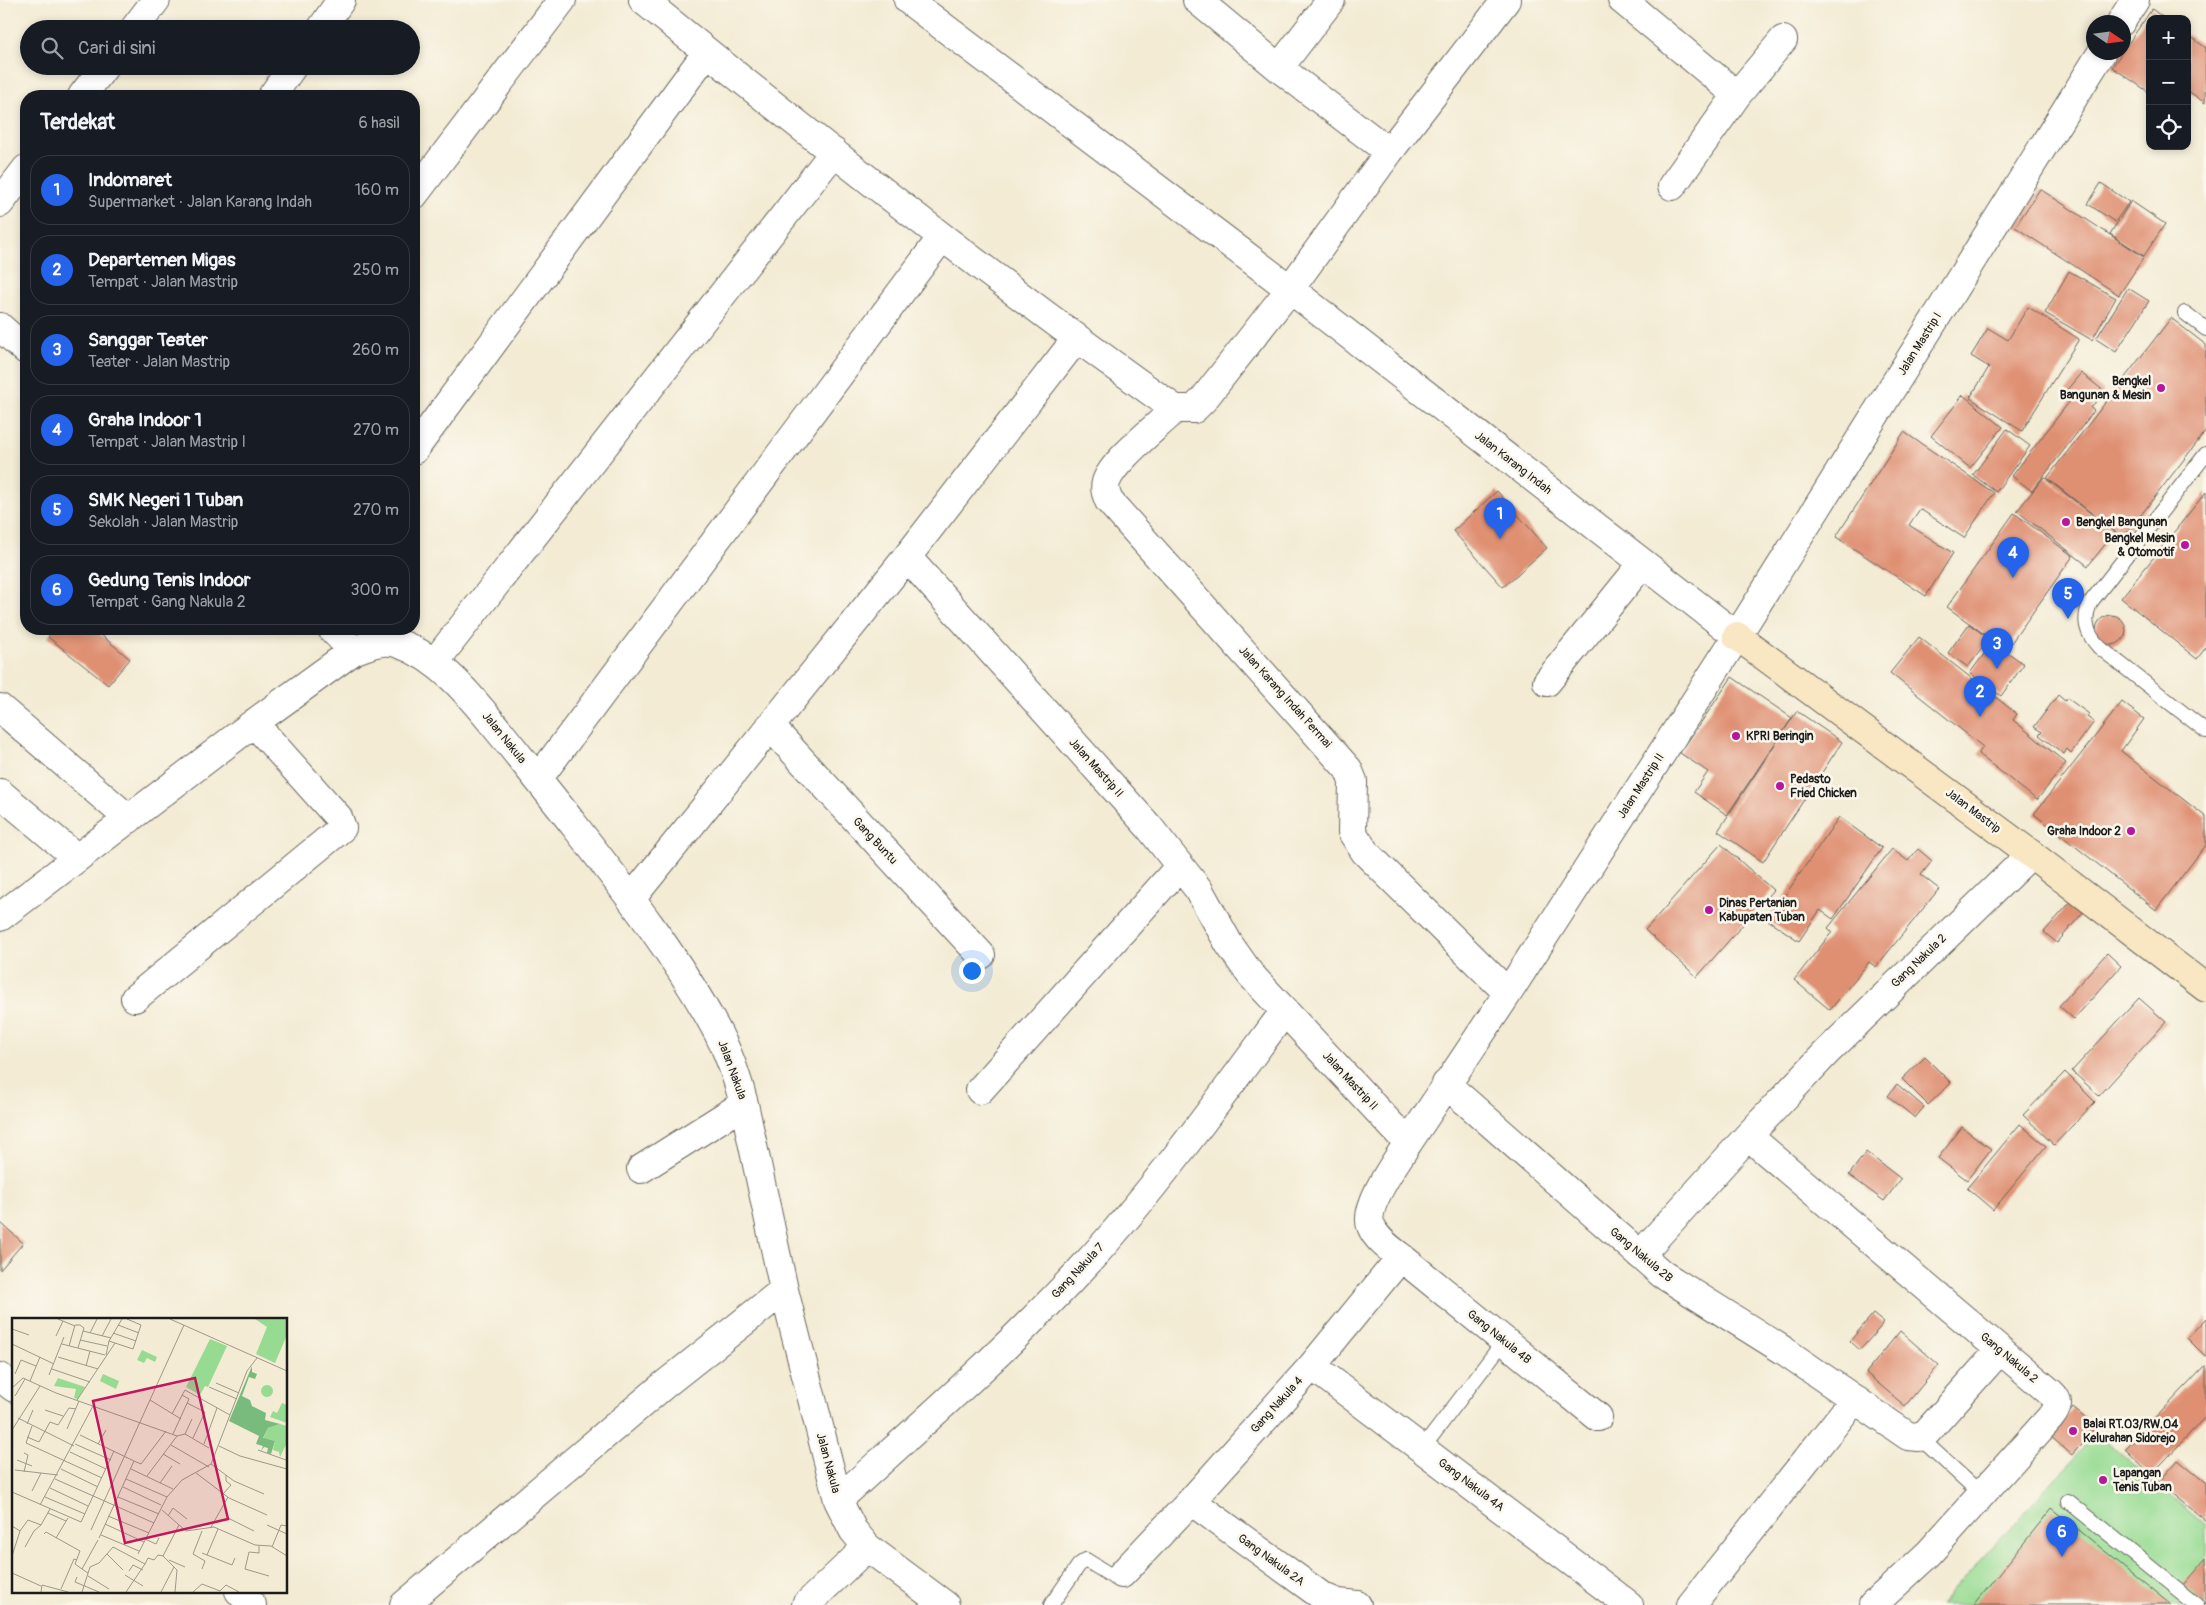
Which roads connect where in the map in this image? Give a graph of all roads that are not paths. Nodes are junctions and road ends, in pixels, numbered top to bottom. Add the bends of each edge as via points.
1 (156, 0) edge
2 (342, 0) edge
3 (562, 0) edge
4 (643, 0) edge
5 (908, 0) edge
6 (1197, 0) edge
7 (1331, 0) edge
8 (1506, 0) edge
9 (1622, 0) edge
10 (2135, 0) edge
11 (2125, 15) edge
12 (141, 20) edge
13 (328, 20) edge
14 (1783, 40) dead end
15 (707, 52) junction
16 (2097, 60) edge
17 (1279, 68) junction
18 (98, 75) edge
19 (287, 75) edge
20 (87, 90) edge
21 (276, 90) edge
22 (1737, 95) junction
23 (834, 152) junction
24 (1389, 152) junction
25 (20, 177) edge
26 (1672, 186) dead end
27 (420, 187) edge
28 (0, 203) edge
29 (942, 237) junction
30 (1290, 289) junction
31 (2185, 312) dead end
32 (0, 327) edge
33 (2206, 328) edge
34 (1076, 339) junction
35 (20, 345) edge
36 (1175, 409) junction
37 (420, 442) edge
38 (2206, 454) edge
39 (907, 557) junction
40 (1643, 563) junction
41 (338, 635) edge
42 (1737, 636) junction
43 (353, 651) junction
44 (434, 663) junction
45 (1547, 682) dead end
46 (0, 708) edge
47 (254, 723) junction
48 (770, 726) junction
49 (2206, 731) edge
50 (538, 779) junction
51 (0, 793) edge
52 (128, 819) junction
53 (2031, 854) junction
54 (77, 858) junction
55 (1180, 866) junction
56 (632, 899) junction
57 (0, 917) edge
58 (981, 955) dead end
59 (2206, 988) edge
60 (1508, 993) junction
61 (135, 998) dead end
62 (1284, 1012) junction
63 (1446, 1084) junction
64 (980, 1090) dead end
65 (744, 1104) junction
66 (1748, 1136) junction
67 (1408, 1142) junction
68 (640, 1169) dead end
69 (1640, 1255) junction
70 (1401, 1257) junction
71 (784, 1290) junction
72 (1504, 1341) junction
73 (2000, 1350) junction
74 (1312, 1366) junction
75 (0, 1377) edge
76 (12, 1386) edge
77 (1854, 1400) junction
78 (1598, 1417) dead end
79 (1919, 1437) junction
80 (1422, 1449) junction
81 (1981, 1494) junction
82 (838, 1500) junction
83 (2068, 1501) dead end
84 (1191, 1502) junction
85 (867, 1547) junction
86 (1122, 1574) joint
87 (240, 1592) edge
88 (252, 1605) edge
89 (404, 1605) edge
90 (806, 1605) edge
91 (945, 1605) edge
92 (1051, 1605) edge
93 (1357, 1605) edge
94 (1629, 1605) edge
95 (1691, 1605) edge
96 (1873, 1605) edge
97 (2197, 1605) edge

1 - 12 street
2 - 13 street
3 - 27 street
4 - 15 street
5 - 30 street, Jalan Karang Indah
6 - 17 street
7 - 17 street
8 - 24 street
9 - 22 street
10 - 11 street
14 - 22 street
15 - 23 street
15 - 37 street
16 - 42 street, Jalan Mastrip I
17 - 24 street
18 - 20 street
19 - 21 street
22 - 26 street
23 - 29 street
23 - 44 street
24 - 30 street
25 - 28 street
29 - 34 street
29 - 50 street
30 - 36 street via 1203,400 1194,409
30 - 40 street, Jalan Karang Indah
31 - 33 lane
32 - 35 street
34 - 36 street
34 - 39 street
36 - 60 street, Jalan Karang Indah Permai via 1117,464 1105,483 1109,501 1348,769 1353,781 1352,832 1365,852
38 - 49 lane via 2090,603 2085,616 2090,635 2099,647
39 - 48 street
39 - 55 street, Jalan Mastrip II via 1149,827
40 - 42 street, Jalan Karang Indah
40 - 45 street
41 - 43 street
42 - 53 street, Jalan Mastrip
42 - 60 street, Jalan Mastrip II
43 - 44 street, Jalan Nakula via 390,641
43 - 47 street, Jalan Nakula
44 - 50 street, Jalan Nakula via 473,700
46 - 52 street
47 - 52 street, Jalan Nakula
47 - 61 street via 338,817 342,828
48 - 56 street
48 - 58 street, Gang Buntu
50 - 56 street, Jalan Nakula
51 - 54 street
52 - 54 street, Jalan Nakula
53 - 59 street, Jalan Mastrip
53 - 66 street, Gang Nakula 2 via 1841,1039
54 - 57 street, Jalan Nakula
55 - 62 street, Jalan Mastrip II via 1199,890 1236,956
55 - 64 street
56 - 65 street, Jalan Nakula via 719,1034
60 - 63 street, Jalan Mastrip II
62 - 67 street, Jalan Mastrip II
62 - 82 street, Gang Nakula 7 via 1172,1160 1088,1262 948,1400
63 - 67 street, Jalan Mastrip II
63 - 69 street, Gang Nakula 2B
65 - 68 street
65 - 71 street, Jalan Nakula
66 - 69 street, Gang Nakula 2
66 - 73 street, Gang Nakula 2
67 - 70 street via 1370,1212 1370,1225 1379,1238
69 - 77 street, Gang Nakula 2B via 1680,1287 1783,1350
70 - 72 street, Gang Nakula 4B
70 - 74 street, Gang Nakula 4
71 - 82 street, Jalan Nakula
71 - 89 street via 664,1385
72 - 78 street, Gang Nakula 4B
72 - 80 lane
73 - 79 street
73 - 81 street, Gang Nakula 2 via 2056,1397 2058,1406
74 - 80 street, Gang Nakula 4A
74 - 84 street, Gang Nakula 4
75 - 76 street
77 - 79 street, Gang Nakula 2B via 1908,1436
77 - 95 street
79 - 81 lane
80 - 94 street, Gang Nakula 4A
81 - 96 street, Gang Nakula 2 via 1929,1553
82 - 85 street, Jalan Nakula via 853,1530
83 - 97 lane
84 - 86 street, Gang Nakula 4
84 - 93 street, Gang Nakula 2A via 1323,1598
85 - 90 street
85 - 91 street, Jalan Nakula
86 - 92 lane, Gang Nakula 4 via 1115,1578 1090,1561 1083,1561
87 - 88 street

